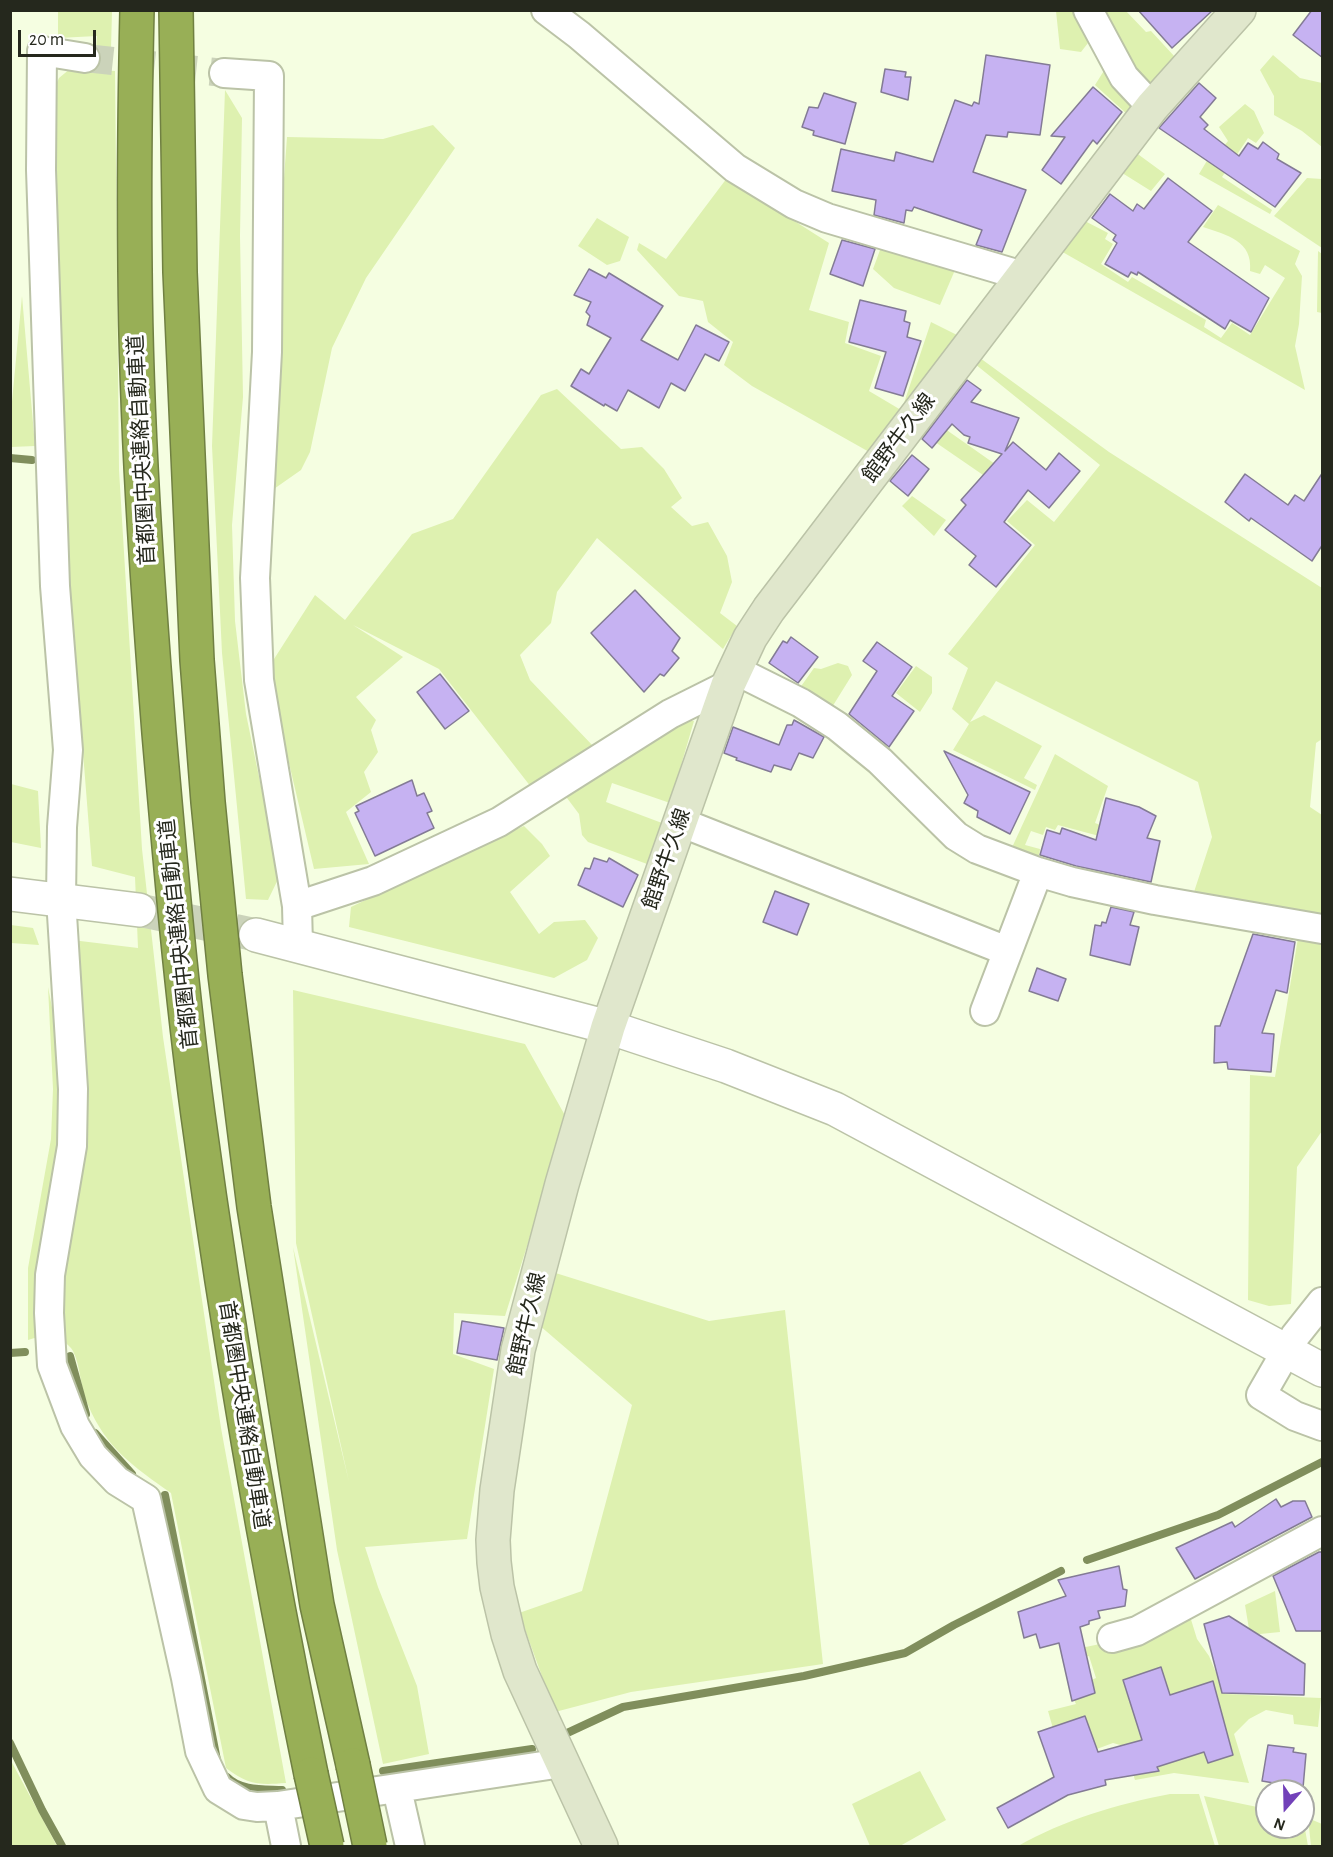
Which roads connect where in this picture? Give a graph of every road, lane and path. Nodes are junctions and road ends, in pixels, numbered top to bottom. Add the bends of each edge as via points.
1 (137, 10) edge
2 (176, 10) edge
3 (546, 10) edge
4 (1088, 10) edge
5 (1239, 10) edge
6 (85, 58) tunnel mouth
7 (224, 73) tunnel mouth
8 (1152, 107) junction
9 (1023, 276) junction
10 (731, 677) junction
11 (680, 822) junction
12 (1038, 872) junction
13 (10, 894) edge
14 (61, 899) junction
15 (297, 906) junction
16 (139, 910) tunnel mouth
17 (1323, 929) edge
18 (256, 935) tunnel mouth
19 (298, 945) junction
20 (1008, 951) junction
21 (985, 1011) dead end
22 (608, 1027) junction
23 (1323, 1302) edge
24 (1287, 1352) junction
25 (1323, 1370) edge
26 (1323, 1426) edge
27 (1323, 1531) edge
28 (1112, 1638) dead end
29 (562, 1762) junction
30 (397, 1789) junction
31 (278, 1806) junction
32 (286, 1846) edge
33 (327, 1846) edge
34 (370, 1846) edge
35 (410, 1846) edge
36 (601, 1846) edge

1 - 33 highway, 首都圏中央連絡自動車道, bridge via 135,269 140,450 150,621 178,941 197,1110 246,1439 277,1612
2 - 34 highway, 首都圏中央連絡自動車道, bridge via 180,272 197,660 225,975 254,1207 316,1594
3 - 9 street via 735,168 794,204 827,218
4 - 8 street via 1124,77
5 - 8 main road, 館野牛久線
6 - 14 street via 42,51 40,170 54,586 68,750
7 - 15 street via 269,76 267,352 255,578 259,680
8 - 9 main road, 館野牛久線
9 - 10 main road, 館野牛久線 via 769,609
10 - 11 main road, 館野牛久線
10 - 12 street via 801,703 880,761 956,836 977,849
10 - 15 street via 499,822 373,881
11 - 20 street
11 - 22 main road, 館野牛久線
12 - 17 street via 1155,900
12 - 20 street
13 - 14 street
14 - 16 street
14 - 31 street via 72,1146 50,1275 52,1365 75,1426 93,1456 117,1480 146,1499 200,1751 218,1789 244,1805
15 - 19 street
18 - 19 street
19 - 22 street
20 - 21 street
22 - 24 street via 737,1070 835,1109
22 - 29 main road, 館野牛久線 via 519,1350 498,1480 493,1540 497,1587 508,1634 520,1671
23 - 24 street
24 - 25 street
24 - 26 street via 1261,1395 1295,1416
27 - 28 street via 1137,1630
29 - 30 street
29 - 36 main road, 館野牛久線
30 - 31 street
30 - 35 street
31 - 32 street

